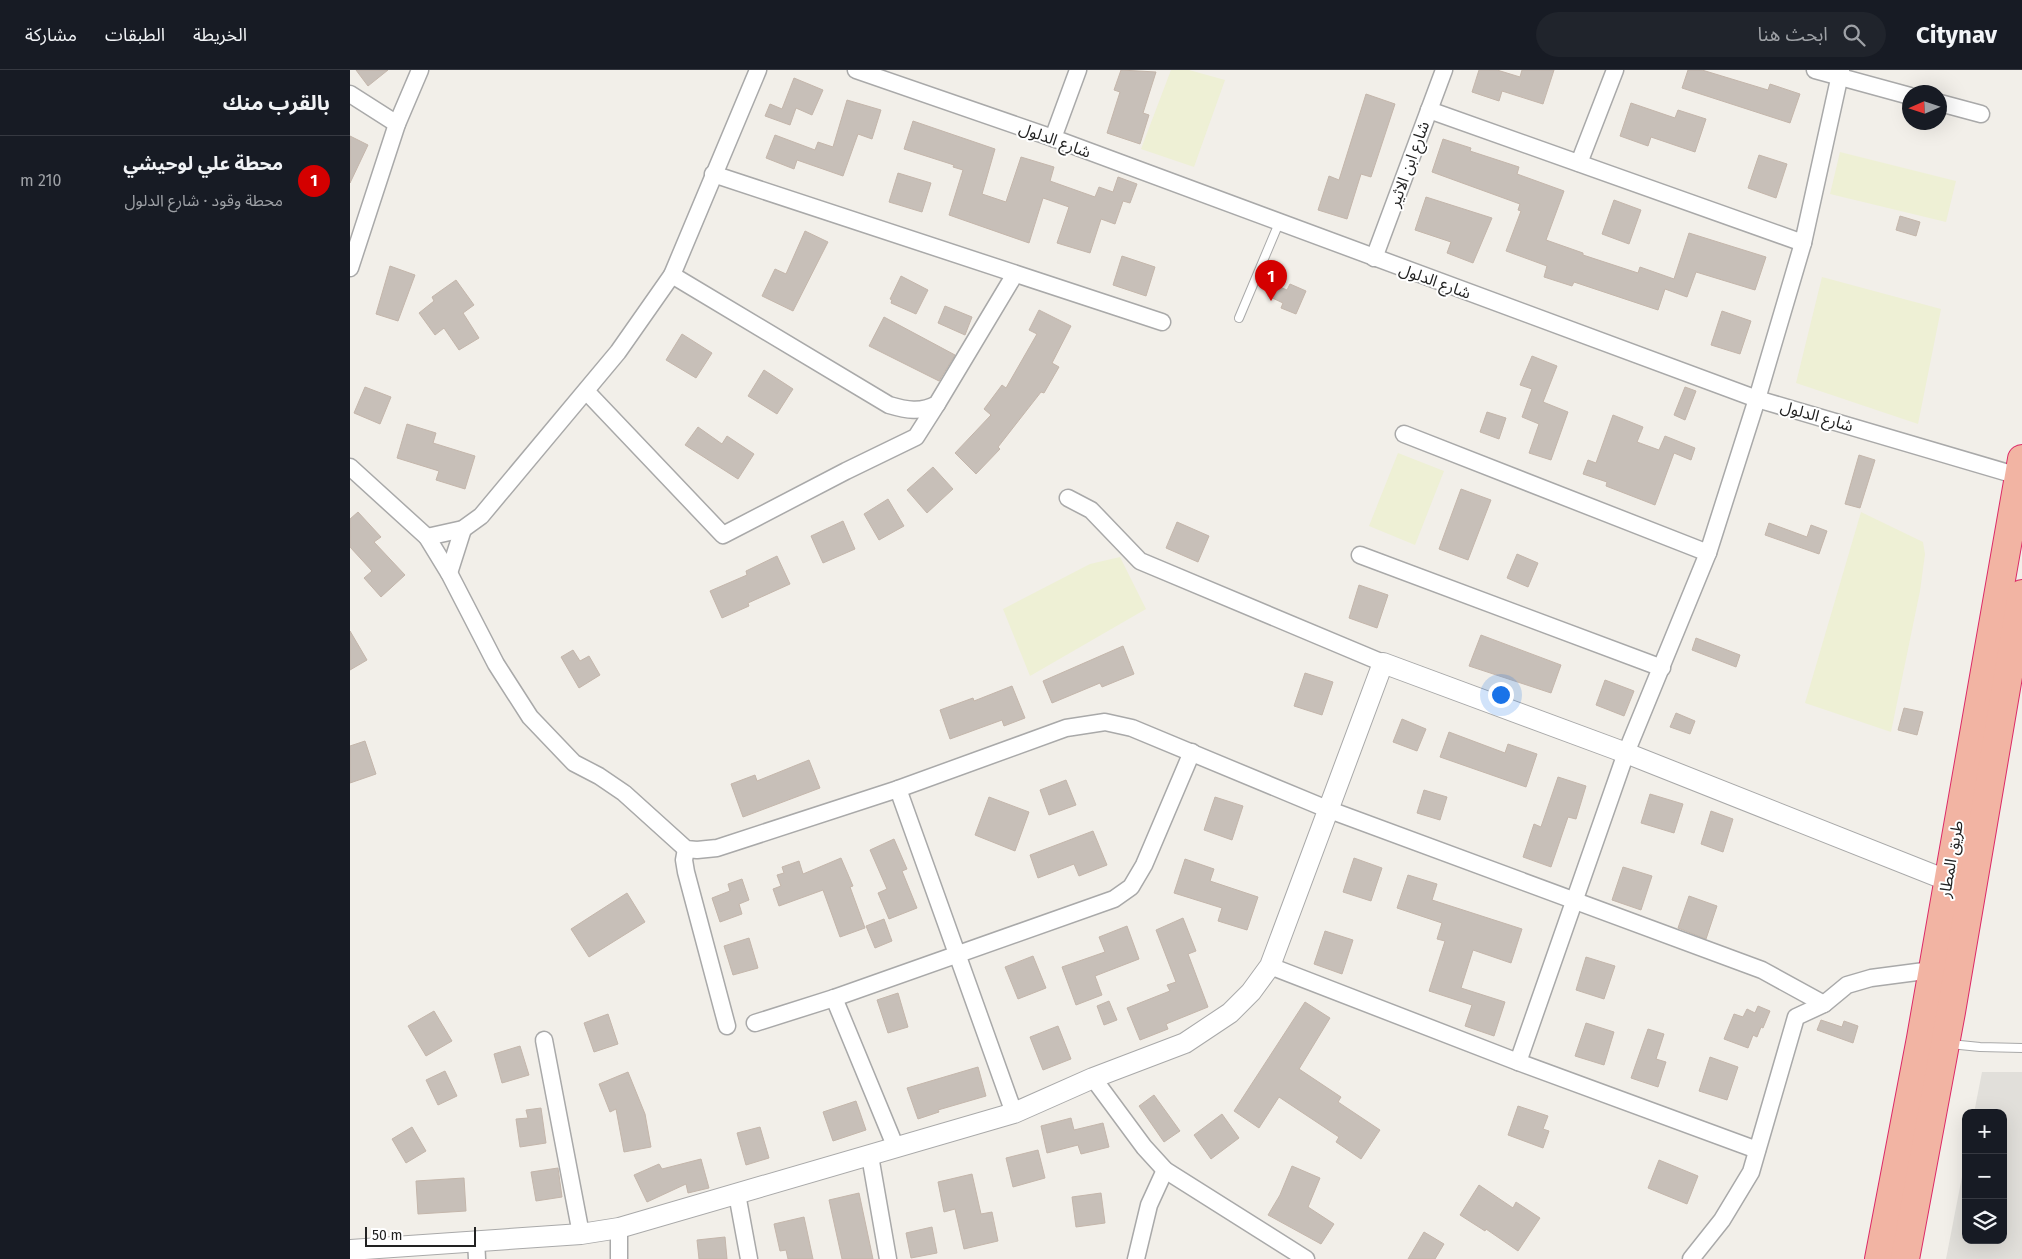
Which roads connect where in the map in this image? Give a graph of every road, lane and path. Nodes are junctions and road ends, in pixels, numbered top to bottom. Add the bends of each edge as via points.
1 (420, 70) edge
2 (758, 70) edge
3 (856, 70) edge
4 (1078, 70) edge
5 (1444, 70) edge
6 (1615, 70) edge
7 (1815, 70) edge
8 (1841, 74) edge
9 (1902, 93) edge
10 (350, 94) edge
11 (1947, 105) edge
12 (1429, 110) junction
13 (1981, 114) dead end
14 (396, 124) junction
15 (1053, 138) junction
16 (1579, 163) junction
17 (713, 174) junction
18 (1279, 223) junction
19 (1803, 243) junction
20 (1374, 258) junction
21 (350, 268) edge
22 (1015, 274) junction
23 (672, 275) junction
24 (1239, 318) dead end
25 (1162, 322) dead end
26 (586, 391) junction
27 (1758, 399) junction
28 (936, 404) junction
29 (1404, 434) dead end
30 (350, 466) edge
31 (2021, 471) edge
32 (1068, 498) dead end
33 (463, 529) junction
34 (427, 537) junction
35 (1708, 553) junction
36 (1360, 555) dead end
37 (449, 573) junction
38 (2022, 594) edge
39 (1383, 663) junction
40 (1662, 668) junction
41 (1192, 752) junction
42 (1626, 753) junction
43 (898, 789) junction
44 (1327, 808) junction
45 (686, 849) junction
46 (1947, 880) junction
47 (1972, 891) junction
48 (1575, 899) junction
49 (958, 954) junction
50 (1270, 966) junction
51 (1932, 970) junction
52 (834, 998) junction
53 (1824, 1004) junction
54 (754, 1023) dead end
55 (727, 1026) dead end
56 (544, 1040) dead end
57 (1933, 1040) junction
58 (2022, 1048) edge
59 (1518, 1062) junction
60 (1093, 1078) junction
61 (1014, 1113) junction
62 (896, 1148) junction
63 (1757, 1150) junction
64 (870, 1156) junction
65 (1165, 1170) junction
66 (737, 1194) junction
67 (619, 1228) junction
68 (581, 1234) junction
69 (350, 1250) edge
70 (476, 1250) edge
71 (619, 1259) edge
72 (749, 1259) edge
73 (888, 1259) edge
74 (1136, 1259) edge
75 (1306, 1259) edge
76 (1691, 1259) edge
77 (1879, 1259) edge
78 (1905, 1259) edge

1 - 14 street
2 - 17 street
3 - 15 street, شارع الدلول
4 - 15 street
5 - 12 street, شارع ابن الاثير
6 - 16 street
7 - 8 street
8 - 9 street
8 - 19 street
10 - 14 street
11 - 13 street
12 - 16 street
12 - 20 street, شارع ابن الاثير
14 - 21 street
15 - 18 street, شارع الدلول
16 - 19 street
17 - 22 street
17 - 23 street
18 - 20 street, شارع الدلول
18 - 24 lane
19 - 27 street
20 - 27 street, شارع الدلول
22 - 25 street
22 - 28 street
23 - 26 street via 624,344
23 - 28 street via 889,405 917,410
26 - 28 street via 723,535 916,437
26 - 33 street via 509,485 481,516
27 - 31 street, شارع الدلول
27 - 35 street
29 - 35 street
30 - 34 street
31 - 46 highway, طريق المطار
32 - 39 street via 1091,510 1140,561
33 - 34 street
33 - 37 street
34 - 37 street
35 - 40 street
36 - 40 street
37 - 45 street via 496,664 530,717 574,763 624,793
38 - 47 highway, طريق المطار
39 - 42 street
39 - 44 street
40 - 42 street
41 - 43 street via 1132,728 1105,722 1066,728
41 - 44 street
41 - 49 street via 1144,865 1131,887 1114,899
42 - 46 street
42 - 48 street
43 - 45 street via 717,848
43 - 49 street
44 - 48 street
44 - 50 street
45 - 55 street via 686,872
46 - 47 street
46 - 51 highway, طريق المطار
47 - 57 highway, طريق المطار
48 - 53 street via 1762,970
48 - 59 street
49 - 52 street
49 - 61 street
50 - 59 street
50 - 60 street via 1230,1013 1185,1043
51 - 53 street via 1871,978 1847,985
51 - 57 highway, طريق المطار
52 - 54 street
52 - 62 street
53 - 63 street via 1796,1017
56 - 68 street
57 - 58 lane via 1980,1047
57 - 77 highway, طريق المطار
57 - 78 highway, طريق المطار
59 - 63 street
60 - 61 street
60 - 65 street
61 - 62 street
62 - 64 street
63 - 76 street via 1751,1172 1732,1204
64 - 66 street
64 - 73 street
65 - 74 street via 1149,1205
65 - 75 street
66 - 67 street
66 - 72 street
67 - 68 street
67 - 71 street
68 - 70 street
69 - 70 street

